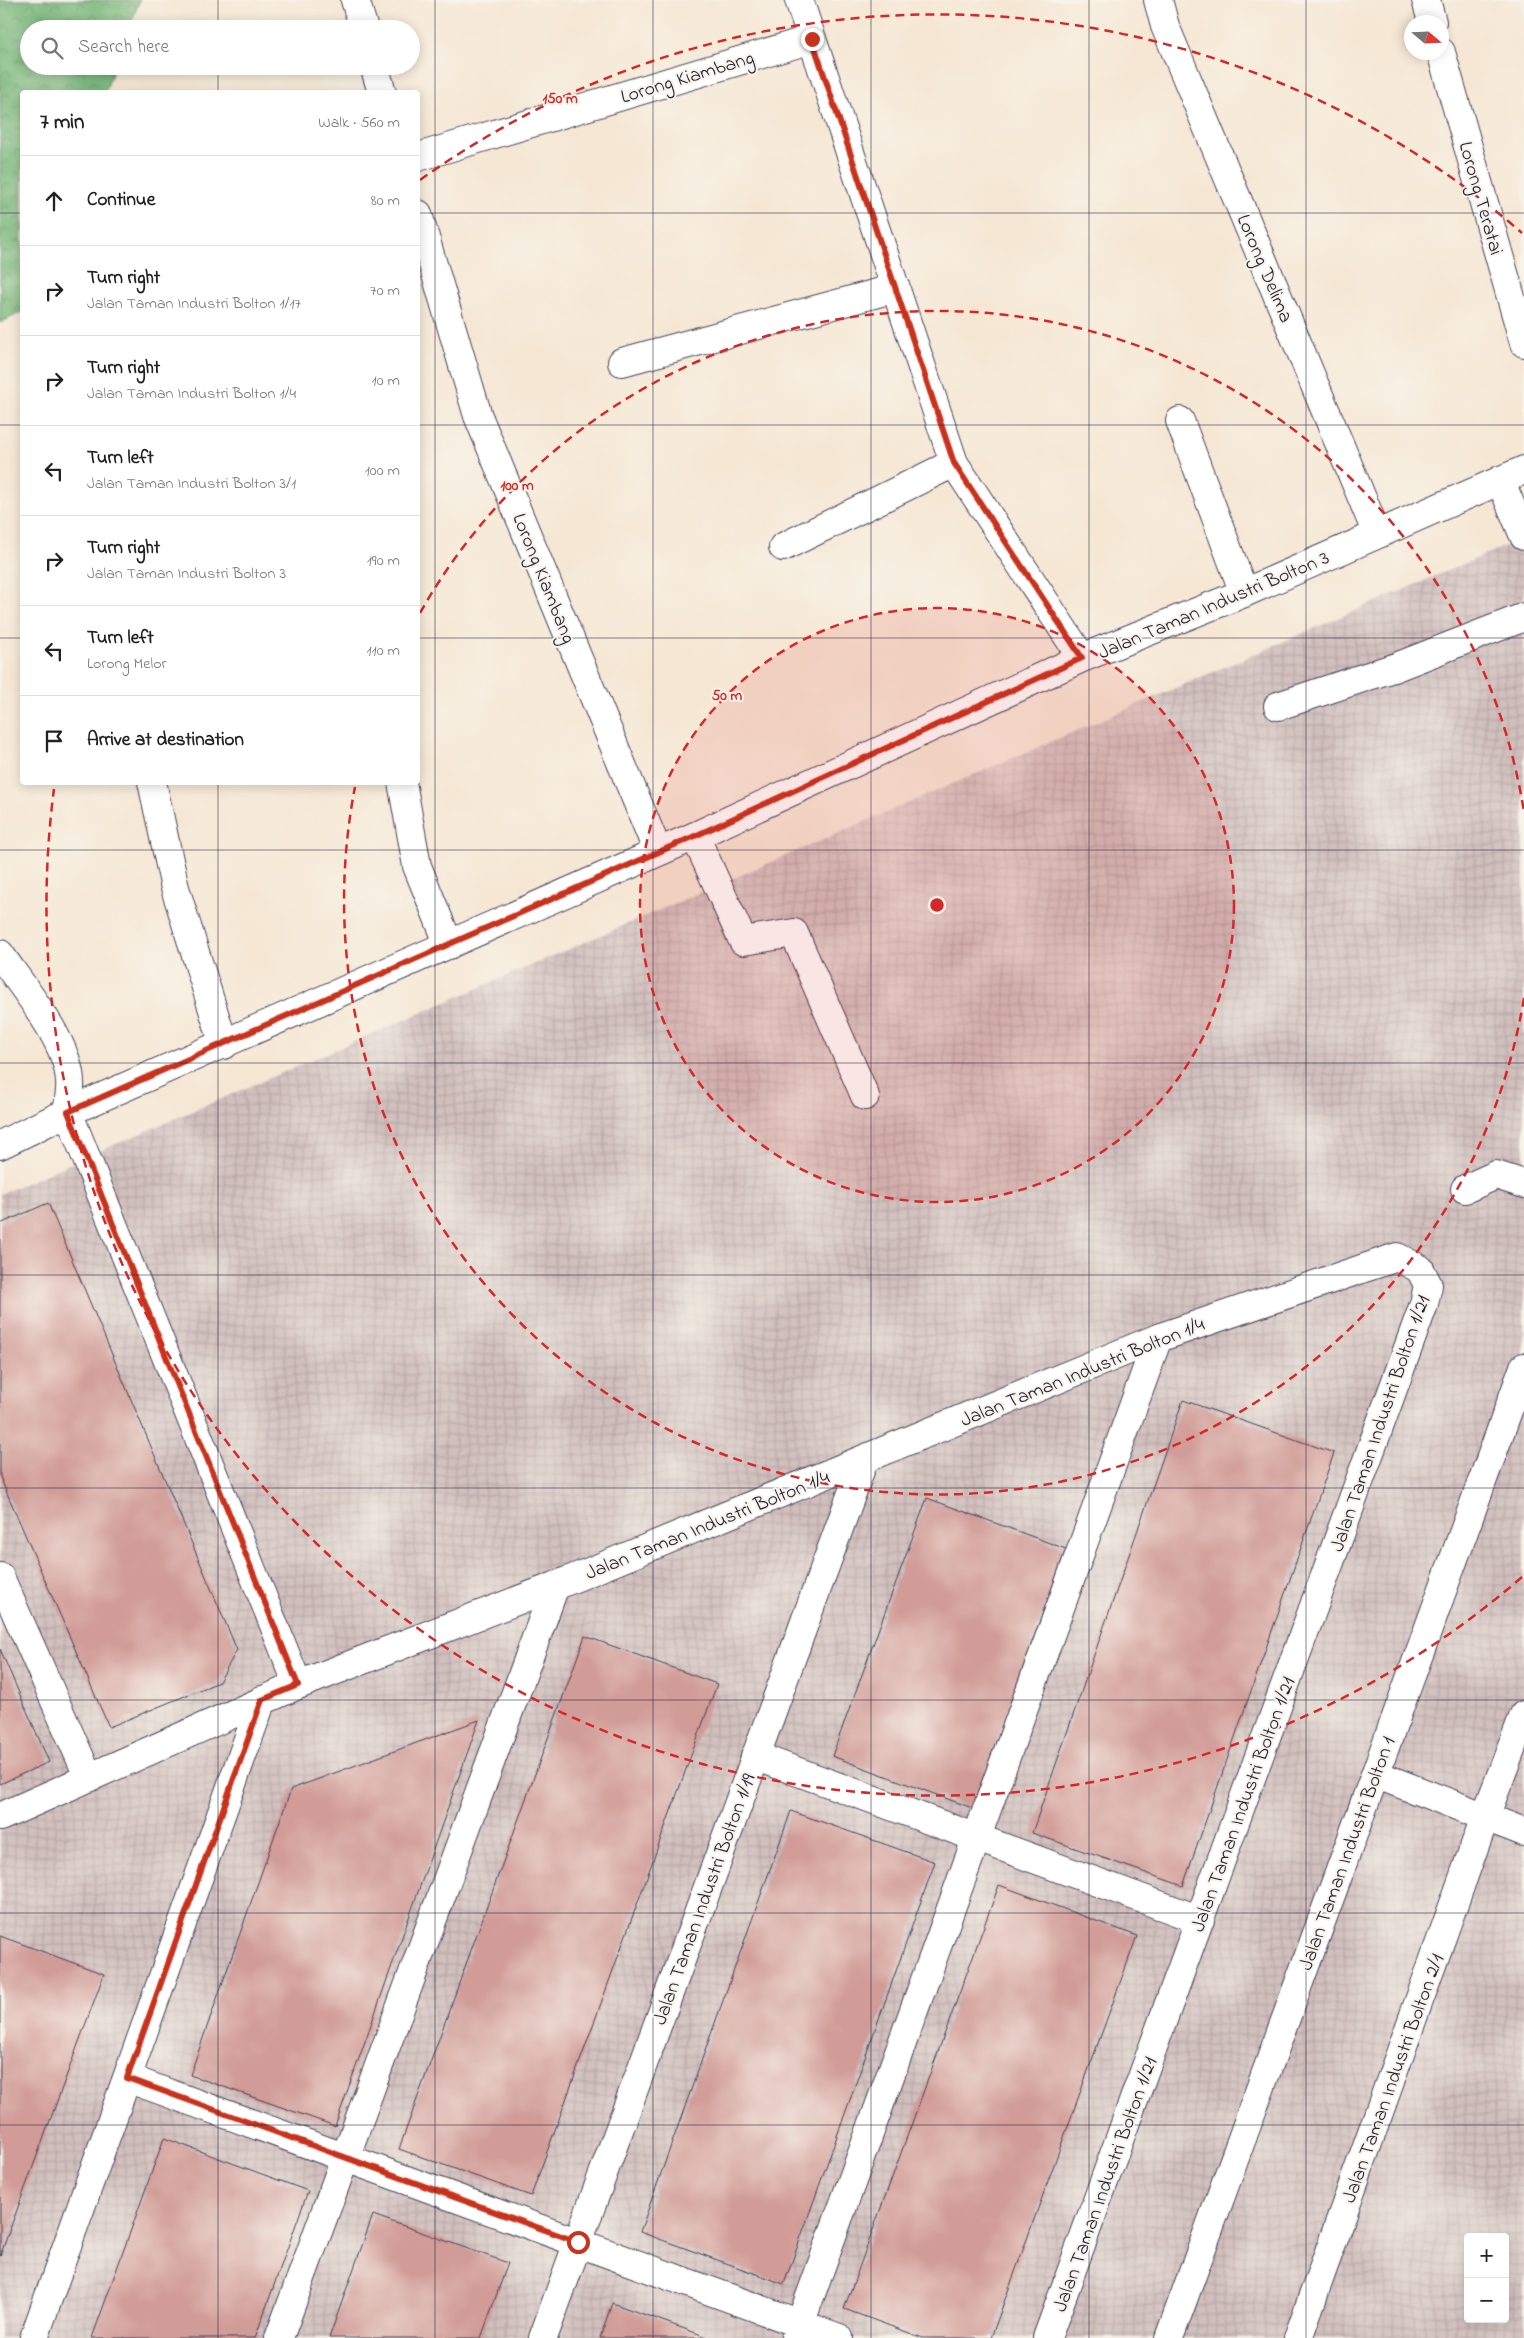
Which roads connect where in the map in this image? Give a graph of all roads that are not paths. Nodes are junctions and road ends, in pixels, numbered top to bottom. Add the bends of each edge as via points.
1 (355, 0) edge
2 (800, 0) edge
3 (1158, 0) edge
4 (1426, 0) edge
5 (1430, 15) edge
6 (361, 20) edge
7 (812, 39) junction
8 (1443, 60) edge
9 (377, 75) edge
10 (381, 90) edge
11 (420, 156) edge
12 (420, 221) edge
13 (896, 288) junction
14 (1524, 343) edge
15 (622, 362) dead end
16 (1180, 421) dead end
17 (954, 463) junction
18 (1512, 475) edge
19 (1377, 534) junction
20 (1524, 536) edge
21 (783, 547) dead end
22 (1244, 593) junction
23 (1524, 617) edge
24 (1082, 658) junction
25 (1278, 706) dead end
26 (153, 785) edge
27 (403, 785) edge
28 (695, 836) junction
29 (658, 852) junction
30 (449, 945) junction
31 (0, 954) edge
32 (224, 1044) junction
33 (865, 1096) dead end
34 (68, 1112) junction
35 (0, 1145) edge
36 (1524, 1184) edge
37 (1464, 1189) dead end
38 (1420, 1269) joint
39 (1158, 1338) junction
40 (1524, 1367) edge
41 (864, 1460) junction
42 (0, 1577) edge
43 (555, 1586) junction
44 (298, 1685) junction
45 (262, 1700) junction
46 (1524, 1715) edge
47 (755, 1756) junction
48 (1375, 1774) junction
49 (89, 1778) junction
50 (1485, 1817) junction
51 (0, 1818) edge
52 (1524, 1832) edge
53 (977, 1838) junction
54 (1200, 1920) junction
55 (127, 2078) junction
56 (346, 2158) junction
57 (578, 2242) junction
58 (798, 2331) edge
59 (34, 2338) edge
60 (280, 2338) edge
61 (543, 2338) edge
62 (839, 2338) edge
63 (1048, 2338) edge
64 (1168, 2338) edge
65 (1298, 2338) edge

1 - 6 street
2 - 7 street
3 - 19 street, Lorong Delima via 1165,26
4 - 5 street
7 - 11 street, Lorong Kiambang
7 - 13 street
8 - 14 street, Lorong Teratai
9 - 10 street
12 - 29 street, Lorong Kiambang via 478,416
13 - 15 street
13 - 17 street
16 - 22 street
17 - 21 street
17 - 24 street
18 - 19 street, Jalan Taman Industri Bolton 3
18 - 20 street
19 - 22 street, Jalan Taman Industri Bolton 3
22 - 24 street, Jalan Taman Industri Bolton 3
23 - 25 street via 1396,667
24 - 28 street, Jalan Taman Industri Bolton 3
26 - 32 street via 175,888
27 - 30 street via 417,866
28 - 29 street, Jalan Taman Industri Bolton 3
28 - 33 street via 743,941 794,933
29 - 30 street, Jalan Taman Industri Bolton 3
30 - 32 street, Jalan Taman Industri Bolton 3
31 - 34 street via 64,1053 70,1081
32 - 34 street, Jalan Taman Industri Bolton 3
34 - 35 street, Jalan Taman Industri Bolton 3
34 - 44 street
36 - 37 street via 1496,1176
38 - 39 street, Jalan Taman Industri Bolton 1/4 via 1397,1257
38 - 54 street, Jalan Taman Industri Bolton 1/21 via 1428,1285 1424,1304
39 - 41 street, Jalan Taman Industri Bolton 1/4
39 - 53 street
40 - 48 street, Jalan Taman Industri Bolton 1
41 - 43 street, Jalan Taman Industri Bolton 1/4
41 - 47 street, Jalan Taman Industri Bolton 1/19
42 - 49 street
43 - 44 street, Jalan Taman Industri Bolton 1/4
43 - 56 street
44 - 45 street, Jalan Taman Industri Bolton 1/4
45 - 49 street, Jalan Taman Industri Bolton 1/4
45 - 55 street
46 - 50 street, Jalan Taman Industri Bolton 2/1
47 - 53 street
47 - 57 street, Jalan Taman Industri Bolton 1/19
48 - 50 street
48 - 64 street, Jalan Taman Industri Bolton 1
49 - 51 street, Jalan Taman Industri Bolton 1/4
50 - 52 street
50 - 65 street, Jalan Taman Industri Bolton 2/1
53 - 54 street
53 - 58 street
54 - 63 street, Jalan Taman Industri Bolton 1/21
55 - 56 street
55 - 59 street
56 - 57 street
56 - 60 street
57 - 58 street
57 - 61 street, Jalan Taman Industri Bolton 1/19
58 - 62 street

